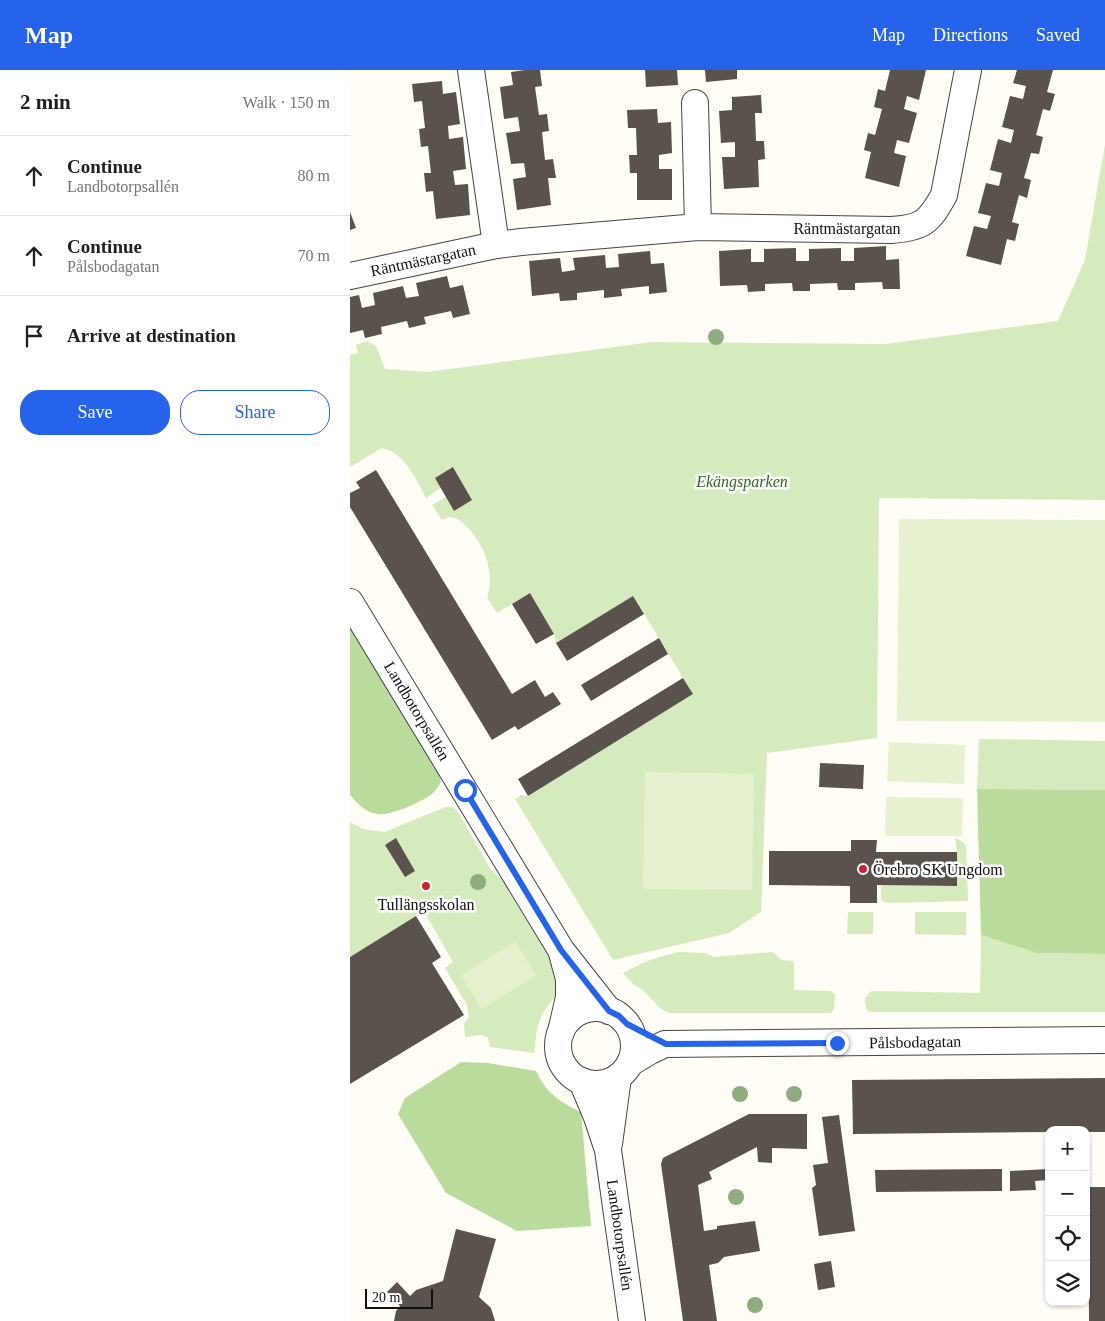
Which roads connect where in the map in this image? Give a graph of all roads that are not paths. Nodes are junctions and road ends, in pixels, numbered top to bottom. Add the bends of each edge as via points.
1 (471, 70) edge
2 (968, 70) edge
3 (695, 103) dead end
4 (698, 227) junction
5 (496, 245) junction
6 (350, 276) edge
7 (350, 602) edge
8 (561, 950) junction
9 (618, 1017) junction
10 (560, 1034) junction
11 (1105, 1040) edge
12 (666, 1044) junction
13 (624, 1070) junction
14 (582, 1081) junction
15 (608, 1150) junction
16 (632, 1321) edge

1 - 5 street, Räntmästargatan
2 - 4 street, Räntmästargatan via 944,195 934,213 923,223 891,230
3 - 4 street
4 - 5 street, Räntmästargatan
5 - 6 street, Räntmästargatan
7 - 8 street, Landbotorpsallén
8 - 9 street, Landbotorpsallén
8 - 10 street, Landbotorpsallén via 569,997
9 - 10 street via 598,1008 587,1010 570,1019
9 - 12 street, Pålsbodagatan
9 - 13 street via 632,1034 634,1045
10 - 14 street via 559,1053 563,1064
11 - 12 street, Pålsbodagatan
12 - 13 street, Pålsbodagatan
13 - 14 street via 610,1082 591,1084
13 - 15 street, Landbotorpsallén
14 - 15 street, Landbotorpsallén
15 - 16 street, Landbotorpsallén

